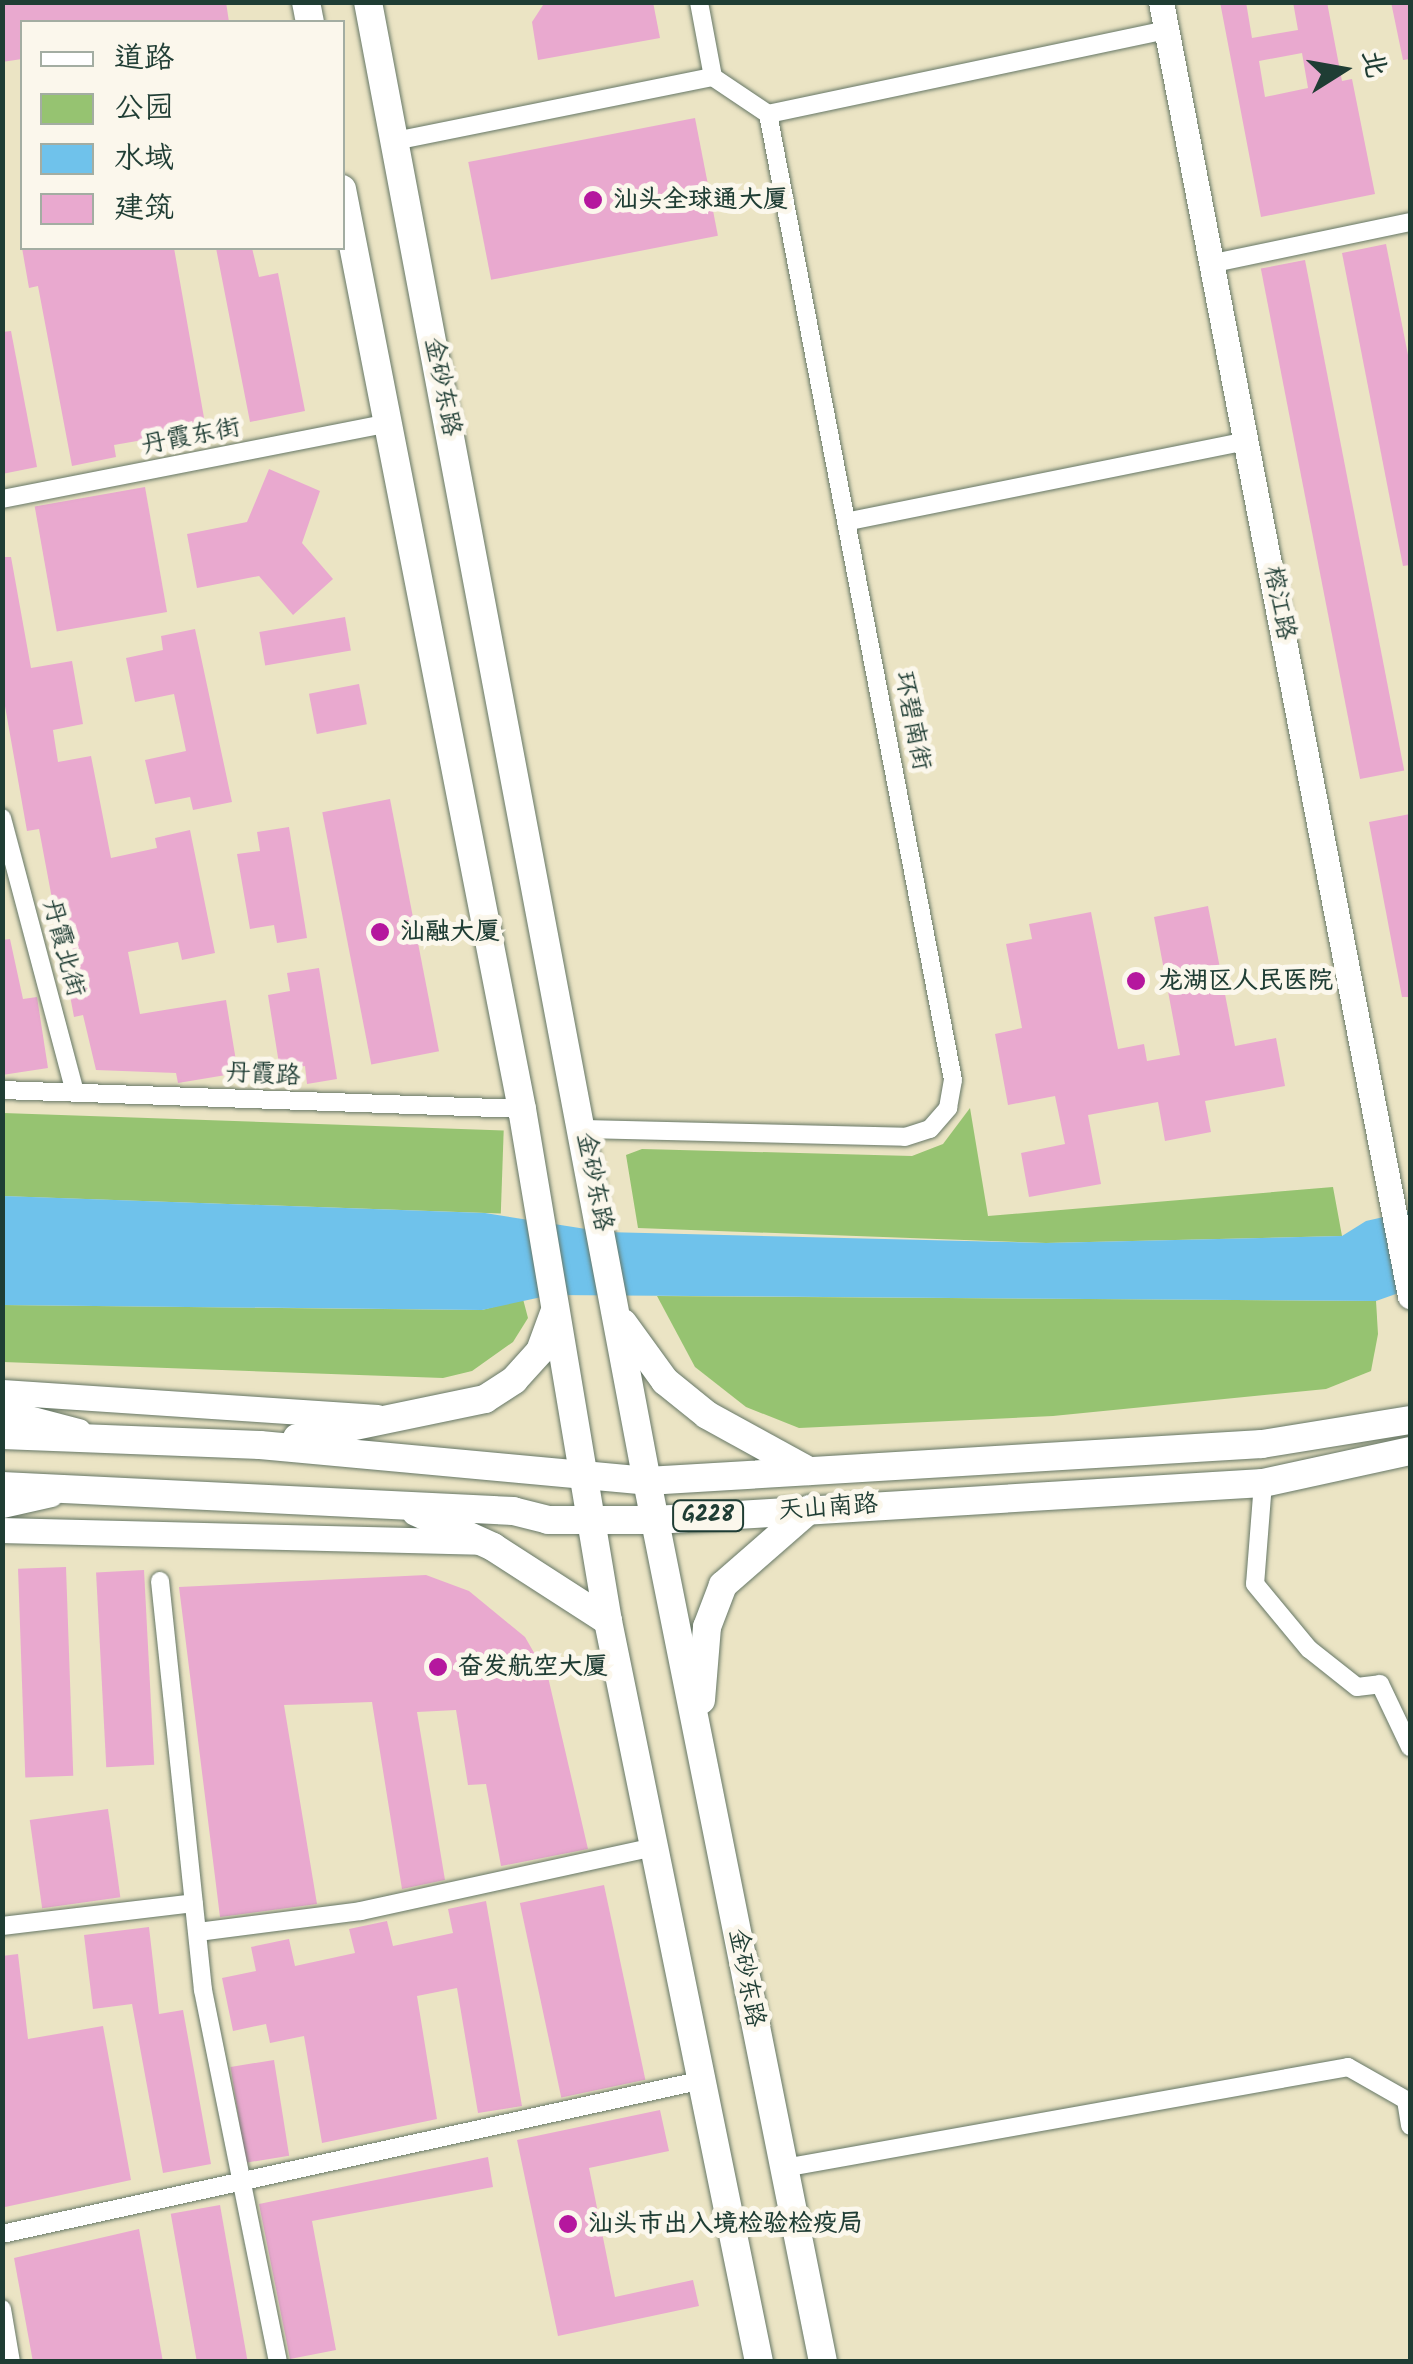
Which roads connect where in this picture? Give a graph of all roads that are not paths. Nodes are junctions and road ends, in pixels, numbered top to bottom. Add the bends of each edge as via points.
1 (368, 2) edge
2 (698, 2) edge
3 (1161, 2) edge
4 (1166, 30) junction
5 (714, 77) junction
6 (768, 114) junction
7 (395, 140) junction
8 (345, 204) edge
9 (1410, 222) edge
10 (1214, 263) junction
11 (388, 424) junction
12 (1248, 441) junction
13 (2, 499) edge
14 (850, 522) junction
15 (2, 818) edge
16 (2, 1090) edge
17 (75, 1092) junction
18 (522, 1109) junction
19 (584, 1129) junction
20 (1410, 1296) edge
21 (556, 1307) junction
22 (618, 1312) junction
23 (2, 1392) edge
24 (2, 1412) edge
25 (404, 1419) junction
26 (1410, 1420) edge
27 (2, 1434) edge
28 (107, 1438) junction
29 (260, 1444) junction
30 (1410, 1451) edge
31 (810, 1472) junction
32 (584, 1478) junction
33 (648, 1481) junction
34 (1263, 1483) junction
35 (2, 1486) edge
36 (73, 1489) junction
37 (2, 1505) edge
38 (401, 1505) junction
39 (810, 1509) junction
40 (590, 1520) junction
41 (655, 1520) junction
42 (2, 1530) edge
43 (481, 1542) junction
44 (160, 1581) dead end
45 (608, 1621) junction
46 (698, 1737) junction
47 (1410, 1747) edge
48 (652, 1848) junction
49 (194, 1903) junction
50 (2, 1926) edge
51 (198, 1932) junction
52 (703, 2080) junction
53 (1410, 2126) edge
54 (784, 2168) junction
55 (243, 2184) junction
56 (2, 2234) edge
57 (2, 2309) edge
58 (11, 2362) edge
59 (278, 2362) edge
60 (758, 2362) edge
61 (822, 2362) edge

1 - 7 main road, 金砂东路
2 - 5 street
3 - 4 street, 榕江路
4 - 6 street
4 - 10 street, 榕江路
5 - 6 street
5 - 7 street
6 - 14 street, 环碧南街
7 - 19 main road, 金砂东路
8 - 11 main road
9 - 10 street
10 - 12 street, 榕江路
11 - 13 street, 丹霞东街
11 - 18 main road
12 - 14 street
12 - 20 street, 榕江路
14 - 19 street, 环碧南街 via 954,1080 948,1108 930,1129 906,1137
15 - 17 street, 丹霞北街
16 - 17 street, 丹霞路
17 - 18 street, 丹霞路
18 - 21 main road
19 - 22 main road, 金砂东路
21 - 25 main road via 540,1351 514,1380 485,1399
21 - 32 main road
22 - 31 main road via 665,1381 707,1416
22 - 33 main road, 金砂东路
23 - 25 street
24 - 28 street, 天山南路
25 - 29 main road
26 - 31 main road, 天山南路 / G228 via 1262,1444
27 - 28 main road, 天山南路 / G228
28 - 29 main road, 天山南路 / G228
29 - 32 main road, 天山南路 / G228
30 - 34 main road, 天山南路 / G228
31 - 33 main road, 天山南路 / G228
32 - 33 main road, 天山南路 / G228
32 - 40 main road
33 - 41 main road, 金砂东路
34 - 39 main road, 天山南路 / G228
34 - 47 street via 1255,1584 1309,1649 1357,1687 1380,1684
35 - 36 main road, 天山南路 / G228
36 - 37 street
36 - 38 main road, 天山南路 / G228
38 - 40 main road, 天山南路 / G228
38 - 43 main road
39 - 41 main road, 天山南路 / G228
39 - 46 main road via 723,1585 707,1627
40 - 41 main road, 天山南路 / G228
40 - 45 main road
41 - 46 main road, 金砂东路
42 - 43 street
43 - 45 main road
44 - 49 street
45 - 48 main road
46 - 54 main road, 金砂东路
48 - 51 street via 361,1911
48 - 52 main road
49 - 50 street
49 - 51 street
51 - 55 street
52 - 55 street
52 - 60 main road
53 - 54 street via 1406,2100 1348,2067
54 - 61 main road, 金砂东路
55 - 56 street
55 - 59 street
57 - 58 street

